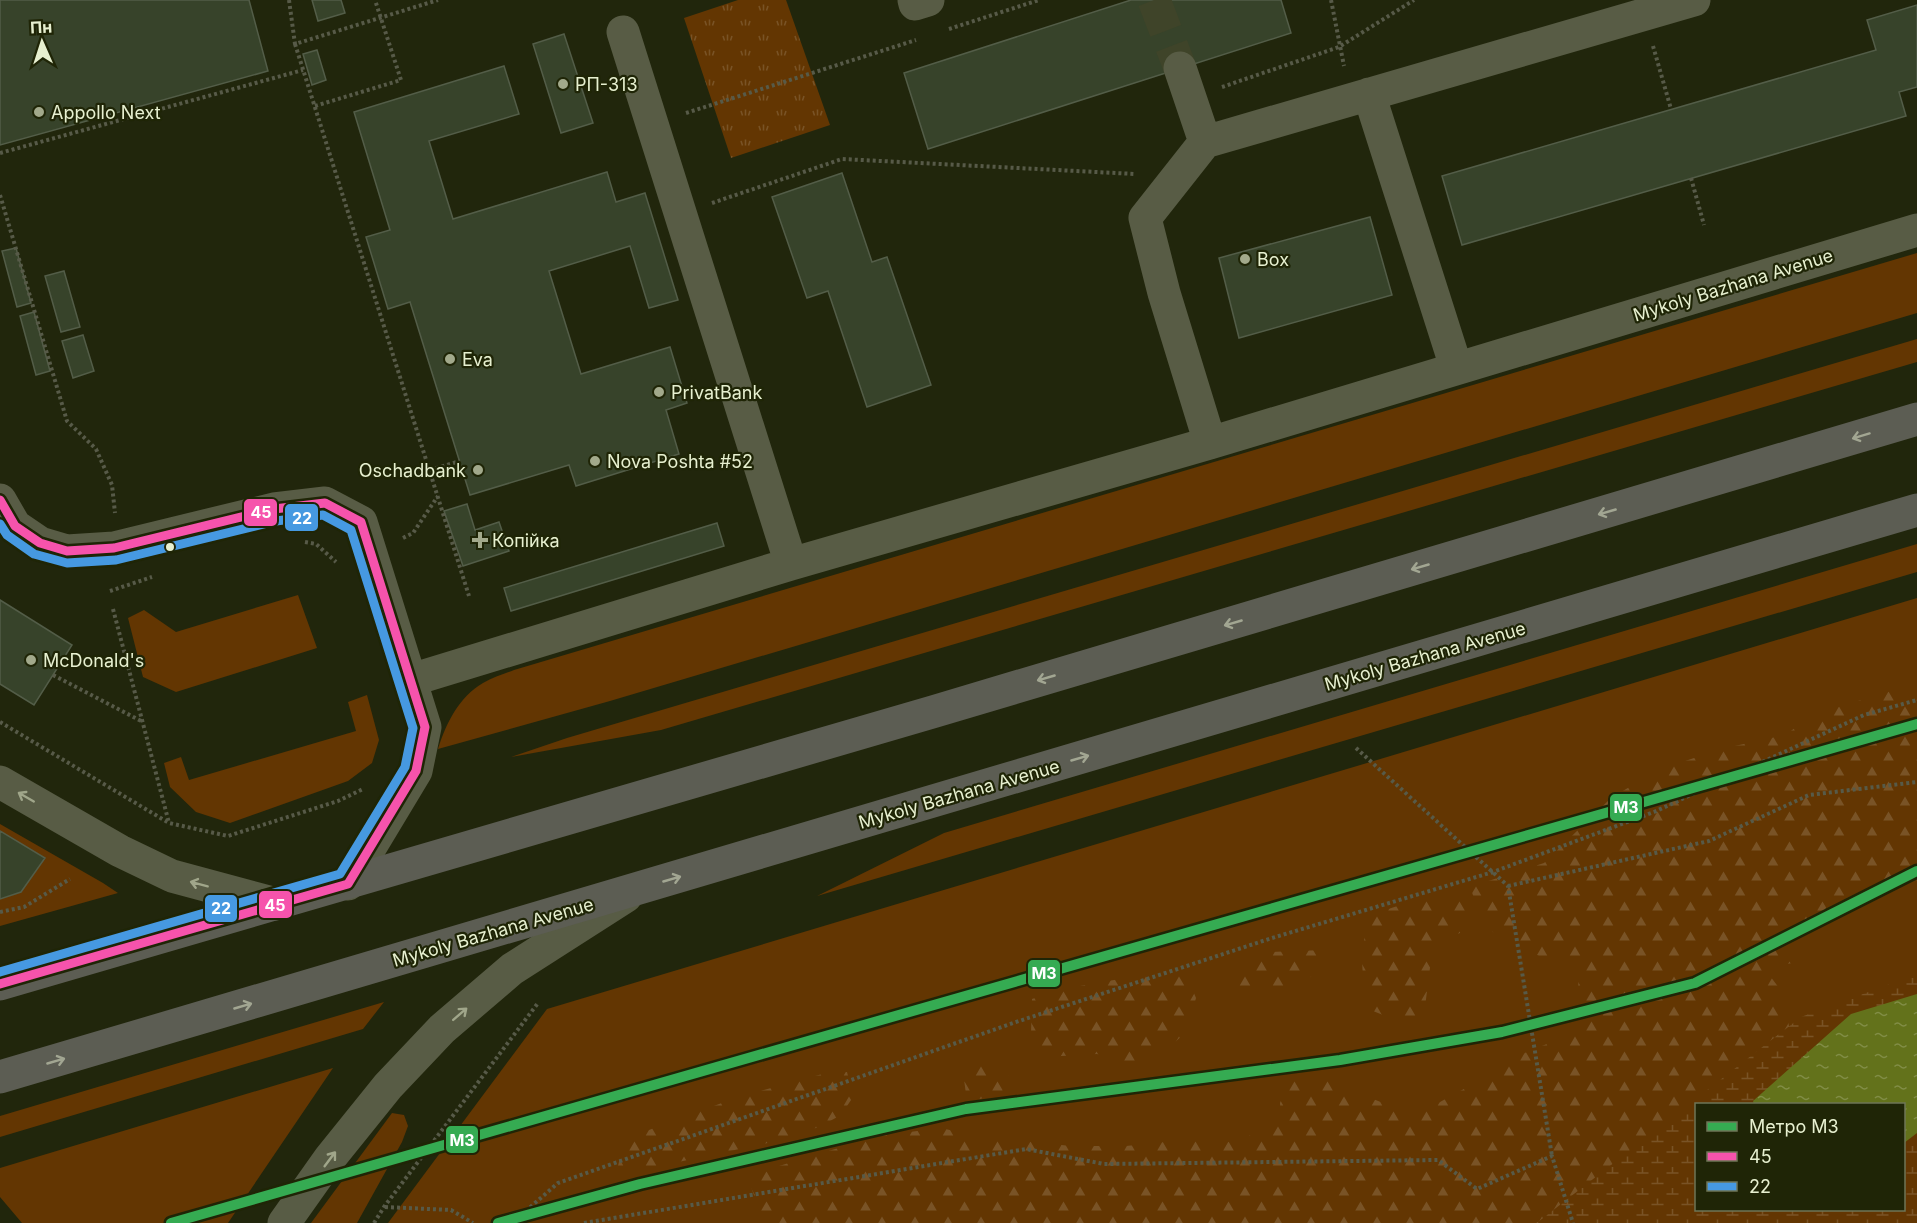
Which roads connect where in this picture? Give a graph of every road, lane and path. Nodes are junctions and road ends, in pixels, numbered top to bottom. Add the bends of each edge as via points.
1 (289, 0) edge
2 (375, 0) edge
3 (438, 0) edge
4 (914, 0) edge
5 (928, 0) edge
6 (1039, 0) edge
7 (1331, 0) edge
8 (1414, 0) edge
9 (1694, 0) edge
10 (1644, 15) junction
11 (380, 18) junction
12 (623, 32) dead end
13 (938, 32) dead end
14 (916, 40) dead end
15 (295, 44) junction
16 (1340, 47) junction
17 (303, 70) junction
18 (1185, 83) joint
19 (1360, 97) junction
20 (315, 106) junction
21 (1671, 109) dead end
22 (681, 115) dead end
23 (1205, 142) junction
24 (0, 153) edge
25 (1178, 176) junction
26 (1691, 178) dead end
27 (0, 195) edge
28 (709, 204) dead end
29 (1704, 225) dead end
30 (1917, 230) edge
31 (1456, 367) junction
32 (1917, 419) edge
33 (1210, 443) junction
34 (460, 461) dead end
35 (430, 470) junction
36 (0, 500) edge
37 (1917, 510) edge
38 (116, 520) dead end
39 (791, 564) junction
40 (469, 596) dead end
41 (113, 609) dead end
42 (53, 675) dead end
43 (411, 680) junction
44 (1917, 700) edge
45 (0, 722) edge
46 (142, 722) junction
47 (1356, 748) dead end
48 (0, 782) edge
49 (1917, 782) edge
50 (366, 788) dead end
51 (169, 823) junction
52 (1493, 872) junction
53 (70, 879) dead end
54 (348, 884) junction
55 (1508, 886) junction
56 (636, 889) junction
57 (276, 904) junction
58 (0, 912) edge
59 (0, 984) edge
60 (538, 1003) dead end
61 (0, 1077) edge
62 (1552, 1156) junction
63 (384, 1207) junction
64 (284, 1223) edge
65 (374, 1223) edge
66 (473, 1223) edge
67 (512, 1223) edge
68 (584, 1223) edge
69 (1573, 1223) edge

1 - 15 path
2 - 11 path
3 - 11 path
4 - 5 street via 915,4
6 - 13 path
7 - 16 path
8 - 16 path
9 - 10 street
10 - 19 street
10 - 21 path
11 - 15 path
11 - 20 path via 401,81
12 - 39 street
14 - 22 path
15 - 17 path
16 - 18 path
16 - 19 path
17 - 20 path
17 - 24 path
18 - 23 street
19 - 23 street
19 - 31 street
20 - 35 path
23 - 25 street
25 - 28 path via 842,159
25 - 33 street via 1145,218
26 - 29 path
27 - 38 path via 67,421 96,449 111,485
30 - 31 street, Mykoly Bazhana Avenue
31 - 33 street, Mykoly Bazhana Avenue
32 -> 54 highway
33 - 39 street, Mykoly Bazhana Avenue
34 - 35 path
35 - 40 path
36 - 43 street via 15,526 40,543 68,551 114,548 274,509 325,503 361,522
56 -> 37 highway, Mykoly Bazhana Avenue
39 - 43 street, Mykoly Bazhana Avenue
41 - 46 path
42 - 46 path
43 - 54 street via 425,727 416,771
44 - 52 path via 1864,715 1654,812
45 - 51 path
46 - 51 path
47 - 52 path
57 -> 48 street via 172,876
49 - 55 path via 1809,795 1709,841
50 - 51 path via 338,801 228,836
52 - 55 path
52 - 67 path via 1272,938 1024,1019 558,1183
53 - 58 path via 24,907
54 - 57 highway
55 - 62 path
61 -> 56 highway, Mykoly Bazhana Avenue
64 -> 56 street via 388,1086 442,1029 512,969
57 - 59 highway
60 - 63 path
62 - 68 path via 1477,1189 1438,1160 1104,1164 1026,1149
62 - 69 path
63 - 65 path
63 - 66 path via 452,1210

